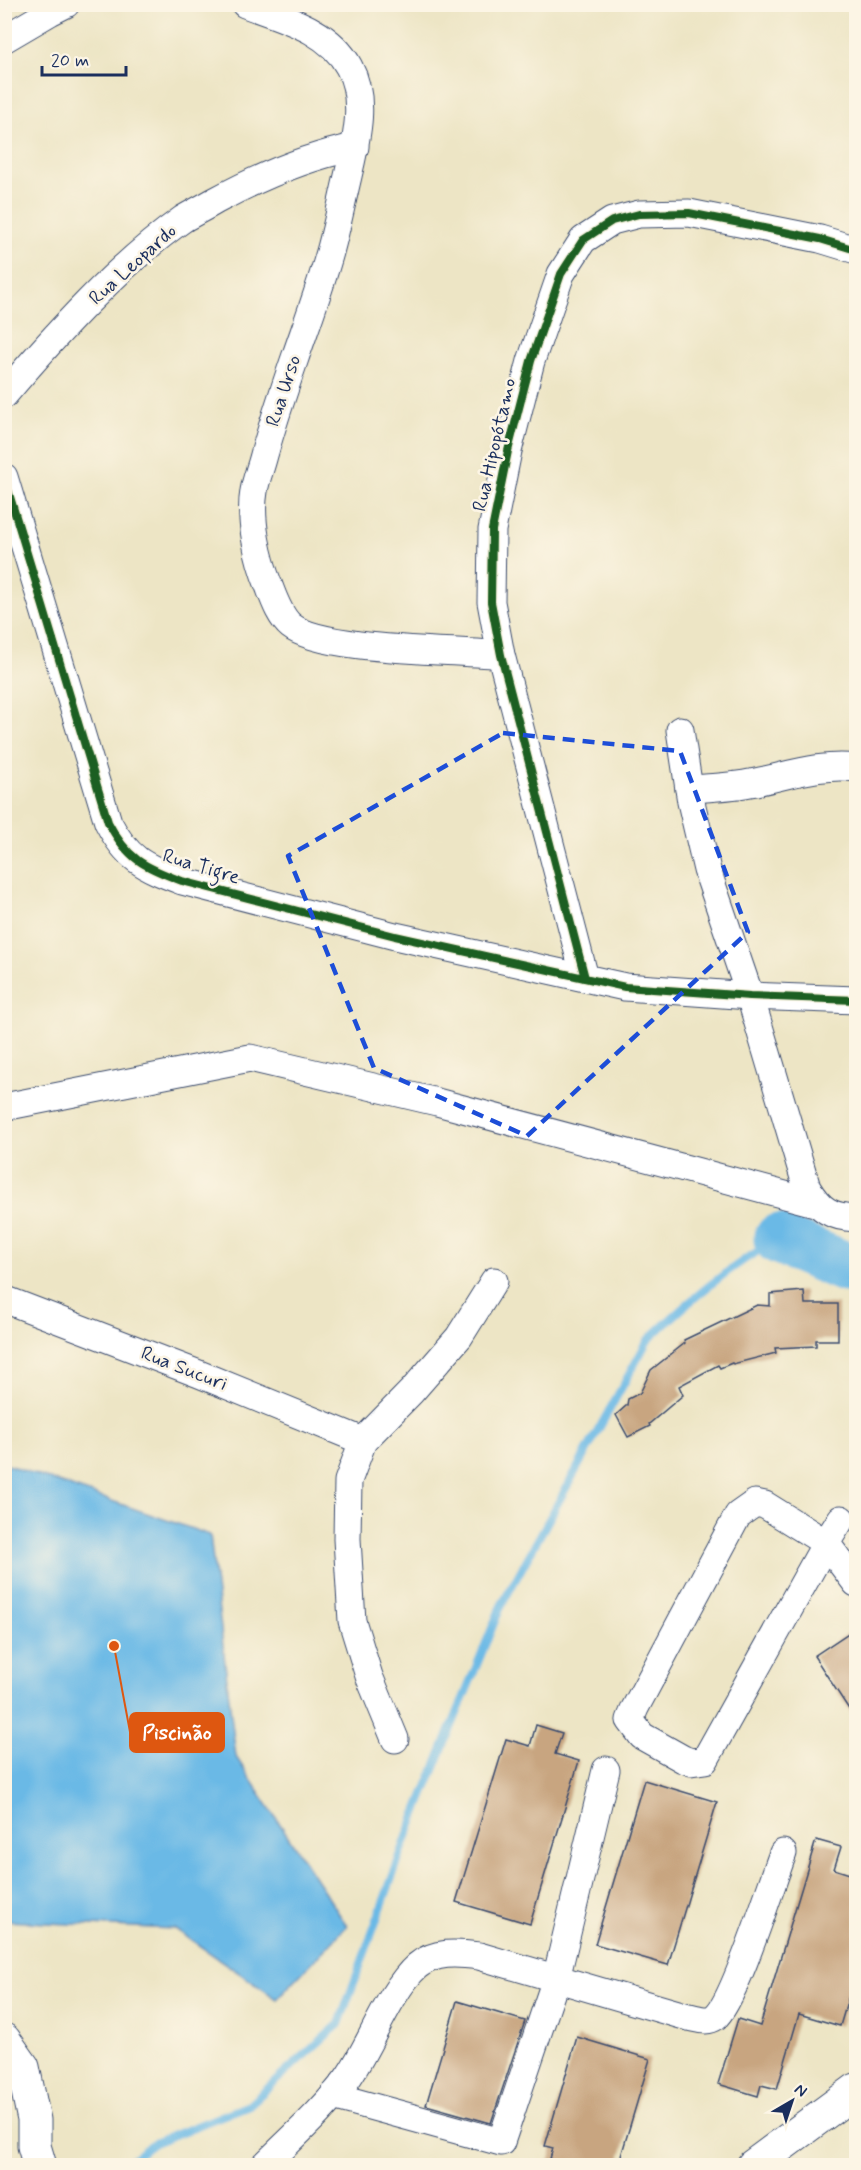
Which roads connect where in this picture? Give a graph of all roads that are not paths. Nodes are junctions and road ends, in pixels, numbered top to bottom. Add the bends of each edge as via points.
1 (66, 4) edge
2 (245, 4) edge
3 (4, 39) edge
4 (355, 147) junction
5 (856, 250) edge
6 (4, 395) edge
7 (4, 477) edge
8 (501, 655) junction
9 (680, 729) dead end
10 (856, 768) edge
11 (689, 789) junction
12 (585, 978) junction
13 (750, 996) junction
14 (856, 1000) edge
15 (4, 1107) edge
16 (815, 1203) junction
17 (856, 1218) edge
18 (495, 1281) dead end
19 (4, 1299) edge
20 (363, 1441) junction
21 (841, 1519) dead end
22 (826, 1543) junction
23 (856, 1583) edge
24 (395, 1739) dead end
25 (606, 1770) dead end
26 (783, 1853) dead end
27 (556, 1979) junction
28 (4, 2040) edge
29 (856, 2090) edge
30 (333, 2096) junction
31 (31, 2159) edge
32 (264, 2166) edge
33 (753, 2166) edge

1 - 3 street
2 - 4 street, Rua Urso via 320,35 336,48 356,85 359,110
4 - 6 street, Rua Leopardo via 284,168 185,218 113,278
4 - 8 street, Rua Urso via 330,253 254,492 260,564 283,616 290,626 303,633 374,646
5 - 8 street, Rua Hipopótamo via 689,213 639,214 612,222 583,240 561,274 531,361 492,530 491,602
7 - 12 street, Rua Tigre via 108,822 118,842 137,859 150,869 182,881 395,936
8 - 12 street, Rua Hipopótamo
9 - 11 street
10 - 11 street via 845,766
11 - 13 street via 707,870
12 - 13 street, Rua Tigre via 625,987
13 - 14 street, Rua Tigre
13 - 16 street via 798,1164
15 - 16 street via 250,1058 437,1102
16 - 17 street via 838,1216
18 - 20 street via 459,1337
19 - 20 street, Rua Sucuri
20 - 24 street via 348,1481 352,1621
21 - 22 street
22 - 22 street via 765,1505 755,1503 738,1515 635,1708 630,1720 642,1736 682,1759 705,1760
22 - 23 street
25 - 27 street
26 - 27 street via 734,1986 716,2016 708,2020 688,2017
27 - 30 street via 479,1956 456,1952 434,1956 417,1966 402,1984 366,2049
27 - 30 street via 501,2142
28 - 31 main road via 23,2067 34,2120
29 - 33 main road
30 - 32 street

